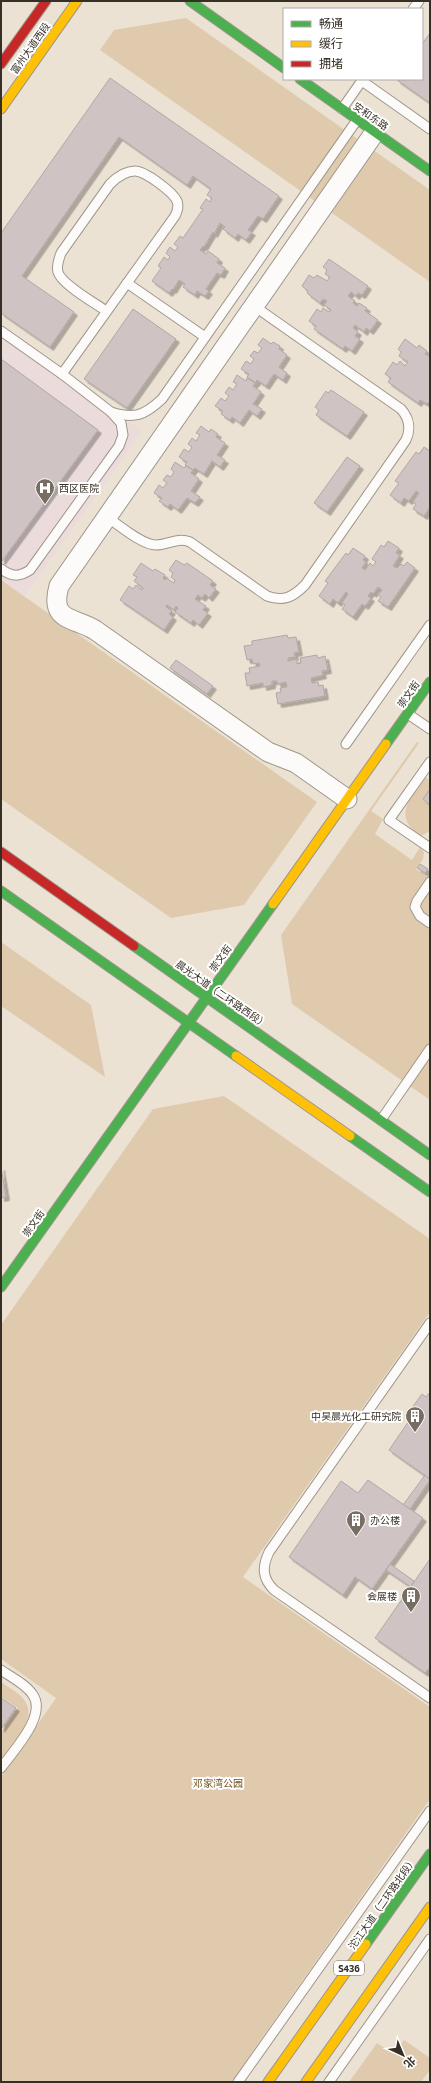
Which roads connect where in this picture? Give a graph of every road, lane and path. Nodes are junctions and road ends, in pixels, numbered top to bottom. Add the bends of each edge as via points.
1 (46, 1) edge
2 (77, 1) edge
3 (190, 1) edge
4 (1, 64) edge
5 (283, 67) edge
6 (301, 80) edge
7 (362, 80) edge
8 (1, 109) edge
9 (342, 109) junction
10 (357, 120) junction
11 (430, 129) edge
12 (375, 132) junction
13 (430, 171) edge
14 (127, 283) junction
15 (254, 306) junction
16 (106, 312) junction
17 (1, 331) edge
18 (205, 337) junction
19 (62, 374) junction
20 (111, 412) junction
21 (107, 517) junction
22 (1, 569) edge
23 (430, 625) edge
24 (430, 682) edge
25 (408, 714) junction
26 (430, 729) edge
27 (346, 744) dead end
28 (430, 762) edge
29 (347, 799) junction
30 (430, 848) edge
31 (1, 852) edge
32 (430, 882) edge
33 (1, 891) edge
34 (430, 922) edge
35 (206, 996) junction
36 (188, 1022) junction
37 (430, 1049) edge
38 (381, 1120) junction
39 (430, 1155) edge
40 (430, 1192) edge
41 (1, 1288) edge
42 (430, 1323) edge
43 (1, 1670) edge
44 (430, 1698) edge
45 (1, 1768) edge
46 (430, 1811) edge
47 (430, 1854) edge
48 (430, 1907) edge
49 (430, 1939) edge
50 (238, 2082) edge
51 (268, 2082) edge
52 (306, 2082) edge
53 (329, 2082) edge

1 - 4 main road, 富州大道西段
2 - 8 main road, 富州大道西段
3 - 5 main road
6 - 9 main road, 安和东路
7 - 9 lane
7 - 11 lane
9 - 10 main road, 安和东路
10 - 12 main road, 安和东路
10 - 18 lane
12 - 13 main road, 安和东路
12 - 15 street
14 - 16 lane
14 - 16 lane via 175,216 178,208 178,202 171,192 141,172 134,171 117,177 110,184 61,253 58,262 58,271 66,282
14 - 18 lane
15 - 21 street
15 - 21 lane via 405,414 409,434 389,464 305,584 287,599 267,596 190,542 176,540 157,545 149,544
16 - 19 lane
17 - 19 lane
18 - 20 lane via 162,399 148,411 126,417
19 - 20 lane
20 - 22 lane via 121,423 123,435 119,446 30,570 16,576
21 - 29 street via 59,586 56,597 58,609 63,615 75,623 95,630 268,752 296,763
23 - 27 lane
24 - 25 main road, 崇文街
25 - 26 lane
25 - 29 main road, 崇文街
28 - 30 lane via 389,820
29 - 35 main road, 崇文街
31 - 35 main road, 晨光大道（二环路西段）
32 - 34 lane via 415,907 420,916
33 - 36 main road
35 - 36 main road, 崇文街
35 - 38 main road, 晨光大道（二环路西段）
36 - 40 main road
36 - 41 main road, 崇文街
37 - 38 lane
38 - 39 main road, 晨光大道（二环路西段）
42 - 44 lane via 269,1552 264,1570 274,1590
43 - 45 lane via 34,1695 37,1713
46 - 50 lane
47 - 51 main road, 沱江大道（二环路北段） / S436
48 - 52 main road, S436
49 - 53 lane

